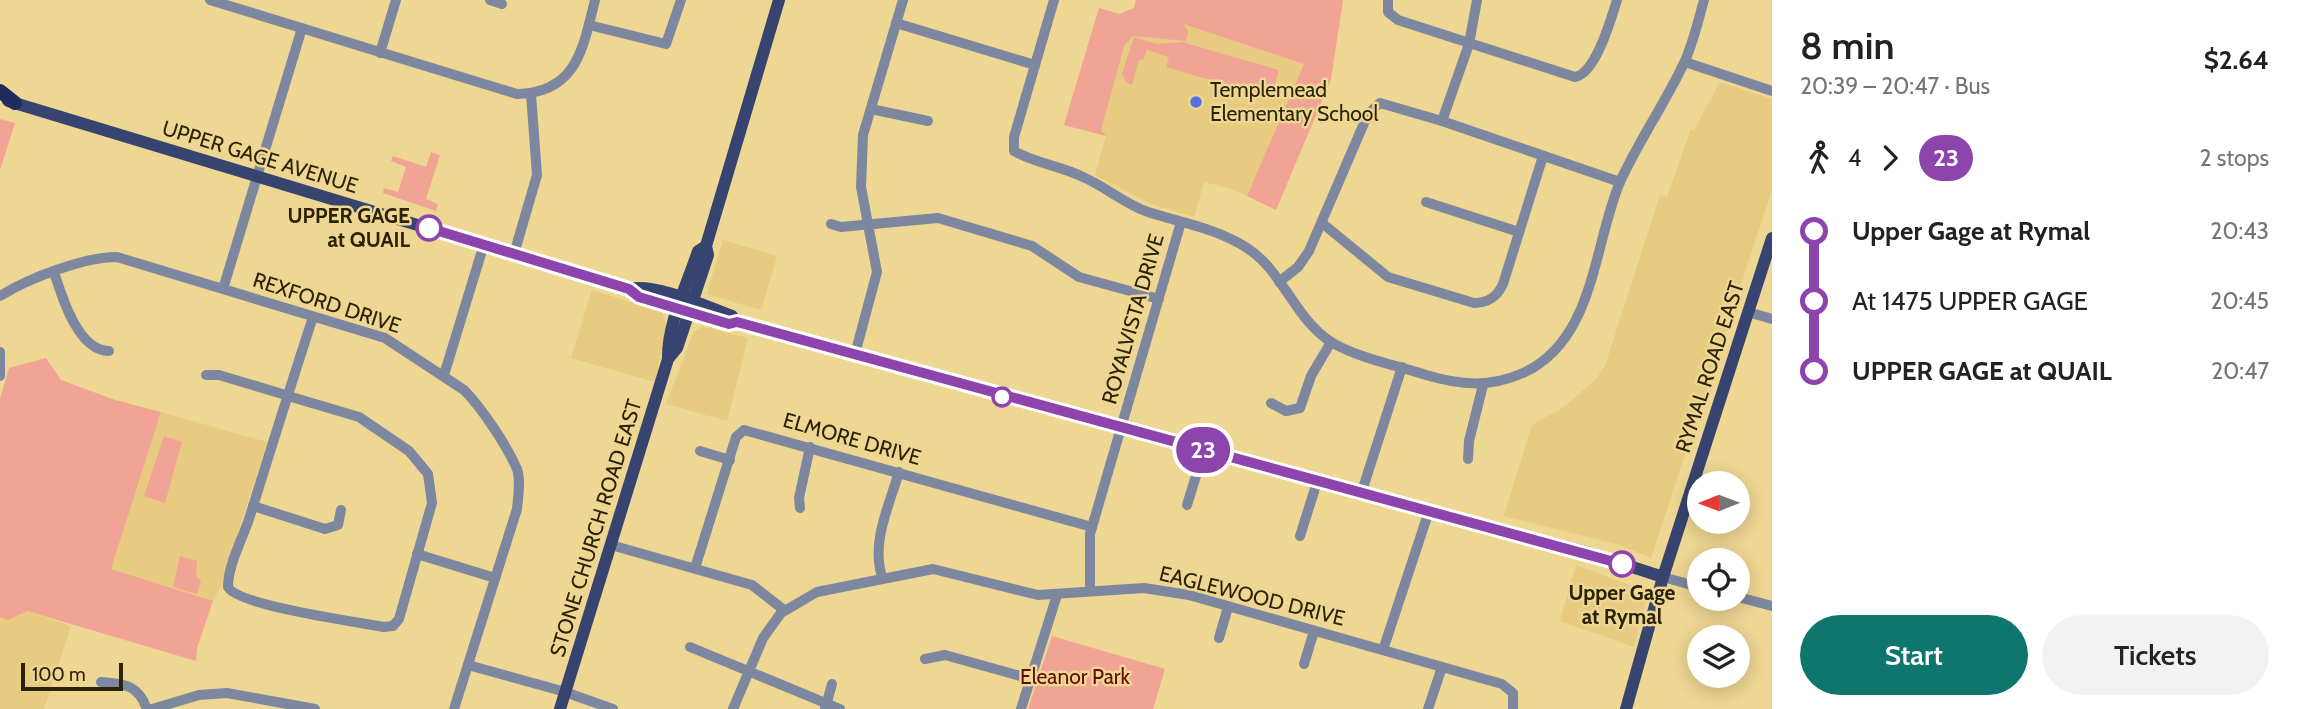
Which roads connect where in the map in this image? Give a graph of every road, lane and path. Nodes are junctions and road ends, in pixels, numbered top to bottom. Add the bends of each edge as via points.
1 (210, 0) edge
2 (396, 0) edge
3 (490, 0) edge
4 (596, 0) edge
5 (681, 0) edge
6 (779, 0) edge
7 (903, 0) edge
8 (1054, 0) edge
9 (1388, 0) edge
10 (1476, 0) edge
11 (1704, 0) edge
12 (1614, 1) edge
13 (223, 2) edge
14 (502, 4) dead end
15 (896, 23) junction
16 (589, 24) junction
17 (302, 27) junction
18 (1469, 43) junction
19 (380, 53) junction
20 (1685, 62) junction
21 (1035, 65) junction
22 (0, 91) edge
23 (1772, 91) edge
24 (531, 94) junction
25 (0, 99) edge
26 (15, 103) junction
27 (871, 108) junction
28 (928, 121) dead end
29 (1443, 121) junction
30 (1543, 156) junction
31 (257, 176) junction
32 (1620, 182) junction
33 (1426, 202) dead end
34 (1181, 222) junction
35 (1322, 223) junction
36 (831, 224) dead end
37 (867, 224) junction
38 (1519, 232) junction
39 (1772, 238) edge
40 (484, 244) junction
41 (514, 254) junction
42 (54, 272) junction
43 (1279, 282) junction
44 (223, 289) junction
45 (0, 296) edge
46 (1159, 299) junction
47 (686, 306) junction
48 (1748, 312) junction
49 (313, 317) junction
50 (1772, 319) edge
51 (1331, 342) junction
52 (110, 351) dead end
53 (0, 352) edge
54 (855, 354) junction
55 (1402, 367) junction
56 (206, 375) dead end
57 (444, 375) junction
58 (0, 376) edge
59 (1483, 385) junction
60 (288, 396) junction
61 (1271, 403) dead end
62 (1121, 428) junction
63 (810, 447) junction
64 (1204, 450) junction
65 (700, 451) dead end
66 (1468, 459) dead end
67 (730, 460) junction
68 (899, 472) junction
69 (1317, 482) junction
70 (1361, 494) junction
71 (1187, 505) dead end
72 (253, 506) junction
73 (800, 508) dead end
74 (341, 510) dead end
75 (1429, 511) junction
76 (1092, 527) junction
77 (1300, 536) dead end
78 (611, 545) junction
79 (417, 554) junction
80 (695, 568) junction
81 (883, 577) junction
82 (1663, 577) junction
83 (495, 579) junction
84 (1687, 584) edge
85 (1090, 590) junction
86 (1057, 595) junction
87 (1750, 600) edge
88 (1772, 606) edge
89 (1228, 607) junction
90 (785, 610) junction
91 (1314, 631) junction
92 (1219, 638) dead end
93 (690, 647) dead end
94 (1383, 650) junction
95 (925, 659) dead end
96 (1304, 664) dead end
97 (468, 665) junction
98 (1441, 667) junction
99 (748, 671) junction
100 (1031, 679) junction
101 (101, 682) dead end
102 (832, 684) dead end
103 (565, 692) junction
104 (265, 698) junction
105 (825, 707) edge
106 (149, 709) edge
107 (261, 709) edge
108 (314, 709) edge
109 (454, 709) edge
110 (560, 709) edge
111 (613, 709) edge
112 (733, 709) edge
113 (839, 709) edge
114 (1021, 709) edge
115 (1428, 709) edge
116 (1513, 709) edge
117 (1626, 709) edge

1 - 13 street
2 - 19 street
3 - 14 street
4 - 16 street
5 - 16 street via 666,44
6 - 47 main road, STONE CHURCH ROAD EAST via 706,246 708,254
7 - 15 street
8 - 21 street
9 - 18 street via 1388,12 1394,18
10 - 18 street
11 - 20 street
12 - 18 street via 1606,34 1581,76
13 - 17 street
15 - 21 street
15 - 27 street
16 - 24 street via 569,74 557,85
17 - 19 street
17 - 31 street
18 - 29 street
19 - 24 street via 509,92
20 - 23 street
20 - 32 street
21 - 34 street via 1014,151 1086,178 1145,211
22 - 26 highway
24 - 41 street via 537,174
25 - 26 main road, UPPER GAGE AVENUE
26 - 31 main road, UPPER GAGE AVENUE
27 - 28 street
27 - 37 street via 860,157
29 - 30 street
29 - 35 street via 1389,104 1373,107
30 - 32 street
30 - 38 street
31 - 40 main road, UPPER GAGE AVENUE
31 - 44 street
32 - 59 street via 1584,300 1560,346 1533,368 1504,382
33 - 38 street
34 - 43 street via 1208,228 1249,249
34 - 46 street, ROYALVISTA DRIVE
35 - 38 street via 1388,277 1474,303 1488,301 1500,291
35 - 43 street via 1305,258
36 - 37 street
37 - 46 street via 938,218 1032,246 1079,277
37 - 54 street via 876,279
39 - 48 main road, RYMAL ROAD EAST
40 - 41 main road, UPPER GAGE AVENUE
40 - 57 street
41 - 47 main road, UPPER GAGE AVENUE via 629,289 639,297
42 - 44 street, REXFORD DRIVE via 117,257
42 - 45 street, REXFORD DRIVE
42 - 52 street via 74,323 91,345
43 - 51 street via 1301,316
44 - 49 street, REXFORD DRIVE
46 - 62 street, ROYALVISTA DRIVE
47 - 54 main road, UPPER GAGE AVENUE
47 - 78 main road, STONE CHURCH ROAD EAST via 668,345 668,359
48 - 50 street
48 - 82 main road, RYMAL ROAD EAST
49 - 57 street, REXFORD DRIVE via 385,338
49 - 60 street
51 - 55 street
51 - 61 street via 1311,376 1300,408 1286,411
53 - 58 street
54 - 62 main road, UPPER GAGE AVENUE
55 - 59 street via 1447,381
55 - 70 street
56 - 60 street
57 - 83 street, REXFORD DRIVE via 475,400 518,471 517,509
59 - 66 street
60 - 72 street
60 - 79 street via 359,417 416,457 428,474 432,503
62 - 64 main road, UPPER GAGE AVENUE
62 - 76 street, ROYALVISTA DRIVE
63 - 67 street, ELMORE DRIVE via 744,430 736,437
63 - 68 street, ELMORE DRIVE
63 - 73 street
64 - 69 main road, UPPER GAGE AVENUE
64 - 71 street
65 - 67 street
67 - 80 street, ELMORE DRIVE
68 - 76 street, ELMORE DRIVE
68 - 81 street via 877,544
69 - 70 main road, UPPER GAGE AVENUE
69 - 77 street
70 - 75 main road, UPPER GAGE AVENUE
72 - 74 street via 325,530 337,526
72 - 79 street via 228,587 236,595 270,606 393,626
75 - 82 main road, UPPER GAGE AVENUE
75 - 94 street
76 - 85 street, ROYALVISTA DRIVE
78 - 80 street
78 - 103 main road, STONE CHURCH ROAD EAST
79 - 83 street
80 - 90 street via 752,585
81 - 86 street, EAGLEWOOD DRIVE via 944,570 1014,590
81 - 90 street, EAGLEWOOD DRIVE via 817,592
82 - 84 street, UPPER GAGE AVENUE
82 - 117 main road, RYMAL ROAD EAST
83 - 97 street, REXFORD DRIVE
85 - 86 street, EAGLEWOOD DRIVE
85 - 89 street, EAGLEWOOD DRIVE via 1171,591
86 - 100 street
87 - 88 street
89 - 91 street, EAGLEWOOD DRIVE
89 - 92 street
90 - 99 street, EAGLEWOOD DRIVE via 763,638
91 - 94 street, EAGLEWOOD DRIVE
91 - 96 street
93 - 99 street
94 - 98 street, EAGLEWOOD DRIVE
95 - 100 street via 944,655
97 - 103 street
97 - 109 street, REXFORD DRIVE
98 - 115 street
98 - 116 street, EAGLEWOOD DRIVE via 1502,684 1513,693
99 - 105 street
99 - 112 street, EAGLEWOOD DRIVE
100 - 114 street
101 - 106 street via 129,684
102 - 105 street
103 - 110 main road, STONE CHURCH ROAD EAST
103 - 111 street
104 - 106 street via 199,695
104 - 107 street
104 - 108 street
105 - 113 street

